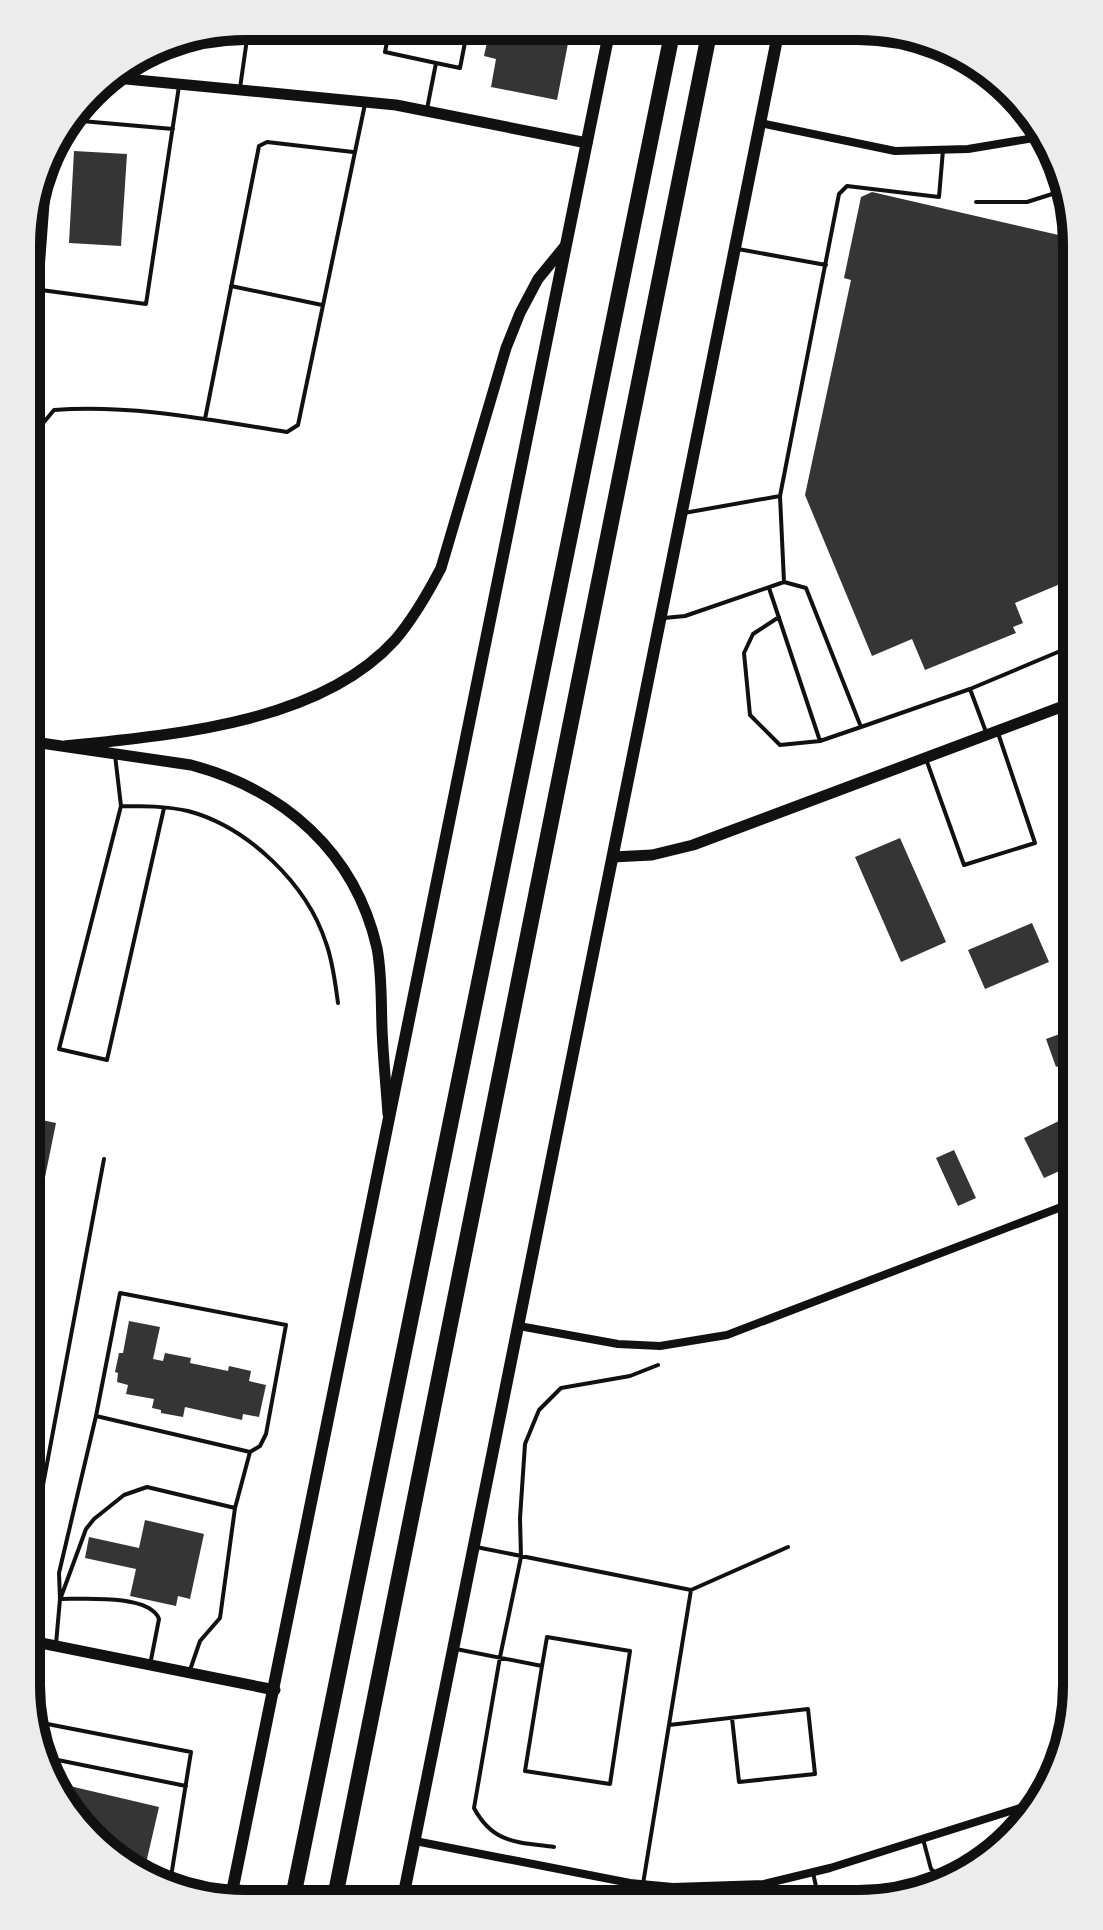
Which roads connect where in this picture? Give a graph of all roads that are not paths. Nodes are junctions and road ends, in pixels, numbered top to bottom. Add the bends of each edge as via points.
1 (247, 40) edge
2 (387, 40) edge
3 (465, 40) edge
4 (608, 40) edge
5 (671, 40) edge
6 (708, 40) edge
7 (777, 40) edge
8 (436, 63) junction
9 (125, 79) edge
10 (179, 84) junction
11 (240, 90) junction
12 (365, 103) junction
13 (427, 111) junction
14 (81, 121) edge
15 (760, 123) junction
16 (173, 129) junction
17 (1033, 138) edge
18 (587, 143) junction
19 (943, 150) junction
20 (353, 152) junction
21 (49, 186) edge
22 (1056, 193) edge
23 (976, 202) dead end
24 (566, 245) junction
25 (735, 249) junction
26 (826, 265) junction
27 (231, 286) junction
28 (322, 305) junction
29 (205, 419) junction
30 (40, 427) edge
31 (780, 496) junction
32 (682, 513) junction
33 (784, 582) junction
34 (769, 588) junction
35 (779, 617) junction
36 (661, 619) junction
37 (1063, 650) edge
38 (970, 689) junction
39 (1063, 706) edge
40 (861, 727) junction
41 (992, 733) junction
42 (820, 741) junction
43 (40, 743) edge
44 (65, 746) junction
45 (115, 753) junction
46 (925, 757) junction
47 (121, 806) junction
48 (164, 808) junction
49 (613, 857) junction
50 (338, 1003) dead end
51 (388, 1125) junction
52 (104, 1159) dead end
53 (1063, 1206) edge
54 (519, 1326) junction
55 (658, 1365) dead end
56 (96, 1416) junction
57 (250, 1452) junction
58 (40, 1501) edge
59 (235, 1508) junction
60 (474, 1546) junction
61 (788, 1547) dead end
62 (521, 1557) junction
63 (691, 1590) junction
64 (60, 1599) junction
65 (40, 1643) edge
66 (56, 1646) junction
67 (454, 1649) junction
68 (500, 1657) junction
69 (150, 1665) junction
70 (542, 1666) junction
71 (190, 1673) junction
72 (275, 1690) junction
73 (732, 1718) junction
74 (44, 1723) edge
75 (669, 1725) junction
76 (54, 1759) edge
77 (186, 1786) junction
78 (1022, 1808) edge
79 (923, 1839) junction
80 (415, 1841) junction
81 (554, 1847) dead end
82 (813, 1873) junction
83 (937, 1874) edge
84 (171, 1876) edge
85 (643, 1884) junction
86 (233, 1889) edge
87 (294, 1890) edge
88 (336, 1890) edge
89 (405, 1890) edge
90 (817, 1890) edge

1 - 11 lane
2 - 8 lane via 385,52
3 - 8 lane via 460,68
4 - 18 main road
5 - 87 highway
6 - 88 highway
7 - 15 main road
8 - 13 lane
9 - 10 street
10 - 11 street
10 - 16 lane
11 - 12 street
12 - 13 street
12 - 20 lane
13 - 18 street
14 - 16 lane
15 - 19 street via 895,151
15 - 25 main road
16 - 21 lane via 146,304 41,290
17 - 19 street
18 - 24 main road
19 - 26 lane via 939,197 847,186 839,194
20 - 27 lane via 267,142 259,146
20 - 28 lane
22 - 23 lane via 1027,202
24 - 44 street via 538,279 520,313 495,379 441,568 395,639 347,679 276,710 195,730
24 - 51 main road
25 - 26 lane
25 - 32 main road
26 - 31 lane
27 - 28 lane
27 - 29 lane
28 - 29 lane via 298,425 287,432
29 - 30 lane via 90,407 54,410
31 - 32 lane
31 - 33 lane
32 - 36 main road
33 - 34 lane
33 - 40 lane via 806,588
34 - 35 lane
34 - 36 lane
35 - 42 lane
35 - 42 lane via 753,634 744,653 750,715 780,745
36 - 49 main road
37 - 38 lane
38 - 40 lane
38 - 41 lane
39 - 41 street
40 - 42 lane
41 - 46 street
41 - 46 lane via 1035,843 964,865
43 - 44 street
44 - 45 street
45 - 47 lane
45 - 51 street via 191,765 243,782 292,812 335,857 367,912 377,951
46 - 49 street via 693,845
47 - 48 lane
47 - 48 lane via 59,1049 107,1060
48 - 50 lane via 190,812 227,828 256,846 282,872 312,911 325,940
49 - 54 main road
51 - 72 main road
52 - 58 lane
53 - 54 street via 727,1335 682,1344 618,1344
54 - 60 main road
55 - 62 lane via 630,1376 561,1388 539,1410 525,1444
56 - 57 lane
56 - 57 lane via 120,1293 286,1325 266,1434
56 - 64 lane via 59,1573
57 - 59 lane
59 - 64 lane via 158,1488 124,1495 86,1529
59 - 71 lane via 218,1623 200,1641
60 - 62 lane
60 - 67 main road
61 - 63 lane
62 - 63 lane
62 - 68 lane
63 - 75 lane
64 - 66 lane
64 - 69 lane via 121,1600 153,1609 159,1619
65 - 66 street
66 - 69 street
67 - 68 lane
67 - 80 main road
68 - 70 lane
68 - 81 lane via 474,1808 483,1825 506,1840
69 - 71 street
70 - 70 lane via 547,1637 630,1651 610,1784 525,1771
71 - 72 street
72 - 86 main road
73 - 73 lane via 808,1709 815,1774 739,1782
73 - 75 lane
74 - 77 lane via 191,1752
75 - 85 lane
76 - 77 lane
77 - 84 lane
78 - 79 street
79 - 82 street
79 - 83 lane
80 - 85 street
80 - 89 main road
82 - 85 street via 764,1884
82 - 90 lane

